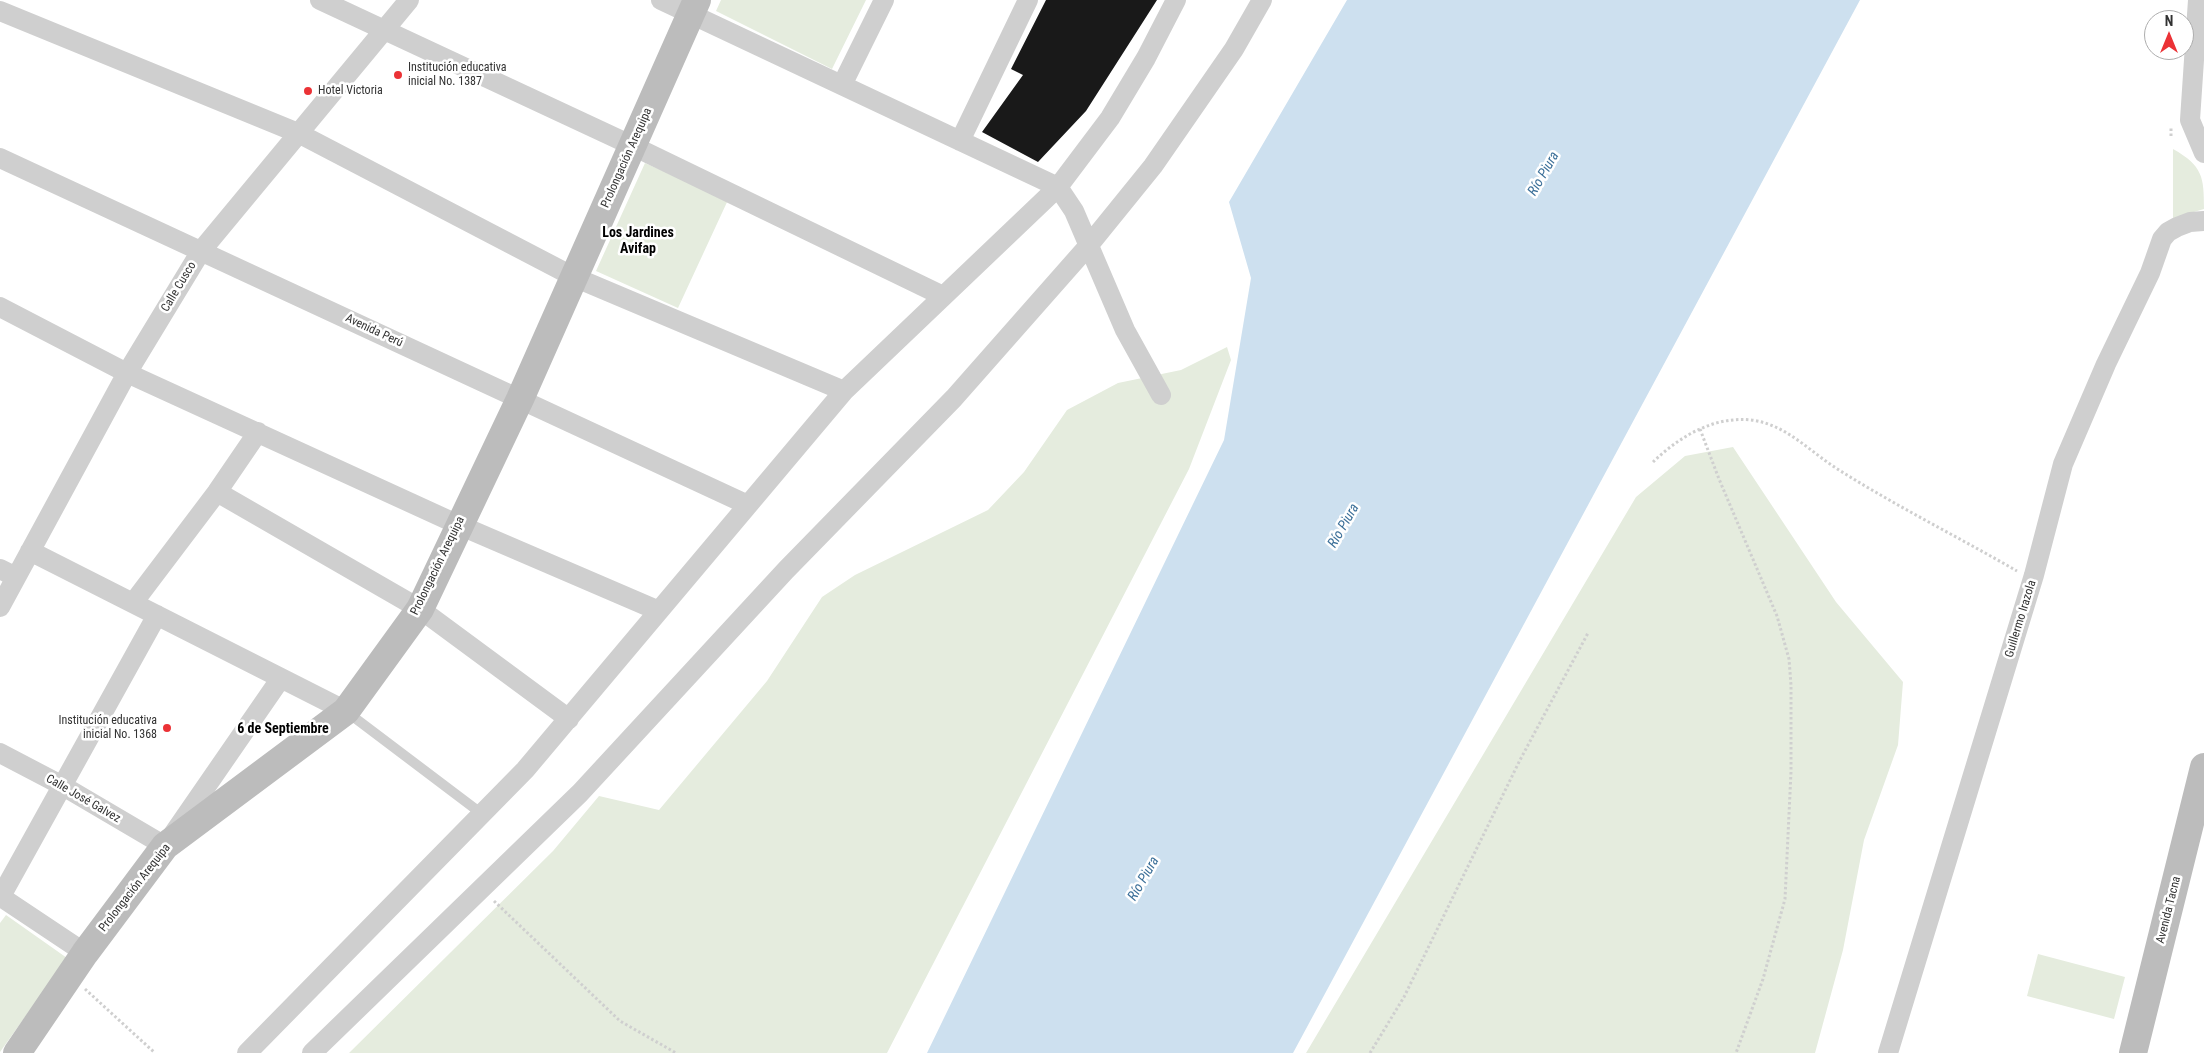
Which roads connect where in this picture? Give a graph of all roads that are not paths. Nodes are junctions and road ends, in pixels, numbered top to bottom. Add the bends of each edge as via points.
1 (320, 0) edge
2 (409, 0) edge
3 (661, 0) edge
4 (884, 0) edge
5 (1028, 0) edge
6 (1176, 0) edge
7 (1262, 0) edge
8 (2198, 0) edge
9 (694, 6) edge
10 (0, 12) edge
11 (386, 29) junction
12 (842, 85) junction
13 (298, 133) junction
14 (960, 141) junction
15 (633, 146) junction
16 (2204, 153) edge
17 (0, 158) edge
18 (1058, 187) junction
19 (2204, 221) edge
20 (1089, 245) junction
21 (201, 251) junction
22 (574, 277) junction
23 (943, 296) junction
24 (0, 307) edge
25 (127, 373) junction
26 (844, 391) junction
27 (1161, 395) dead end
28 (520, 399) junction
29 (258, 432) junction
30 (217, 492) junction
31 (748, 505) junction
32 (459, 524) junction
33 (30, 551) junction
34 (8, 573) edge
35 (133, 603) junction
36 (0, 607) edge
37 (420, 609) junction
38 (659, 611) junction
39 (157, 615) junction
40 (281, 678) junction
41 (346, 711) junction
42 (568, 718) junction
43 (0, 754) edge
44 (2204, 767) edge
45 (63, 786) junction
46 (482, 814) junction
47 (165, 846) junction
48 (0, 897) edge
49 (78, 964) junction
50 (17, 1053) edge
51 (247, 1053) edge
52 (312, 1053) edge
53 (1888, 1053) edge
54 (2133, 1053) edge

1 - 11 street
2 - 11 street, Calle Cusco
3 - 9 street
4 - 12 street
5 - 14 street
6 - 18 street via 1110,118
7 - 20 street via 1234,49 1153,166
8 - 16 street via 2190,120
9 - 12 street
9 - 15 street, Prolongación Arequipa
10 - 13 street
11 - 13 street, Calle Cusco
11 - 15 street
12 - 14 street
13 - 21 street, Calle Cusco
13 - 22 street
14 - 18 street
15 - 22 street, Prolongación Arequipa
15 - 23 street
17 - 21 street, Avenida Perú
18 - 20 street via 1074,210
18 - 23 street
19 - 53 street, Guillermo Irazola via 2177,227 2162,239 2150,273 2063,464 2033,580
20 - 27 street via 1125,330
20 - 52 street via 954,398 786,570 580,793
21 - 25 street, Calle Cusco
21 - 28 street, Avenida Perú
22 - 26 street
22 - 28 street, Prolongación Arequipa
23 - 26 street
24 - 25 street
25 - 29 street
25 - 33 street, Calle Cusco
26 - 31 street
28 - 31 street, Avenida Perú
28 - 32 street, Prolongación Arequipa
29 - 30 street
29 - 32 street
30 - 35 street
30 - 37 street
31 - 38 street
32 - 37 street, Prolongación Arequipa
32 - 38 street
33 - 34 street, Calle Cusco
33 - 35 street
34 - 36 street, Calle Cusco
35 - 39 street
37 - 41 street, Prolongación Arequipa
37 - 42 street
38 - 42 street
39 - 40 street
39 - 45 street
40 - 41 street
40 - 47 street
41 - 46 lane
41 - 47 street, Prolongación Arequipa
42 - 46 street via 525,770
43 - 45 street, Calle José Galvez
44 - 54 street, Avenida Tacna
45 - 47 street, Calle José Galvez
45 - 48 street
46 - 51 street
47 - 49 street, Prolongación Arequipa
48 - 49 street
49 - 50 street, Prolongación Arequipa

